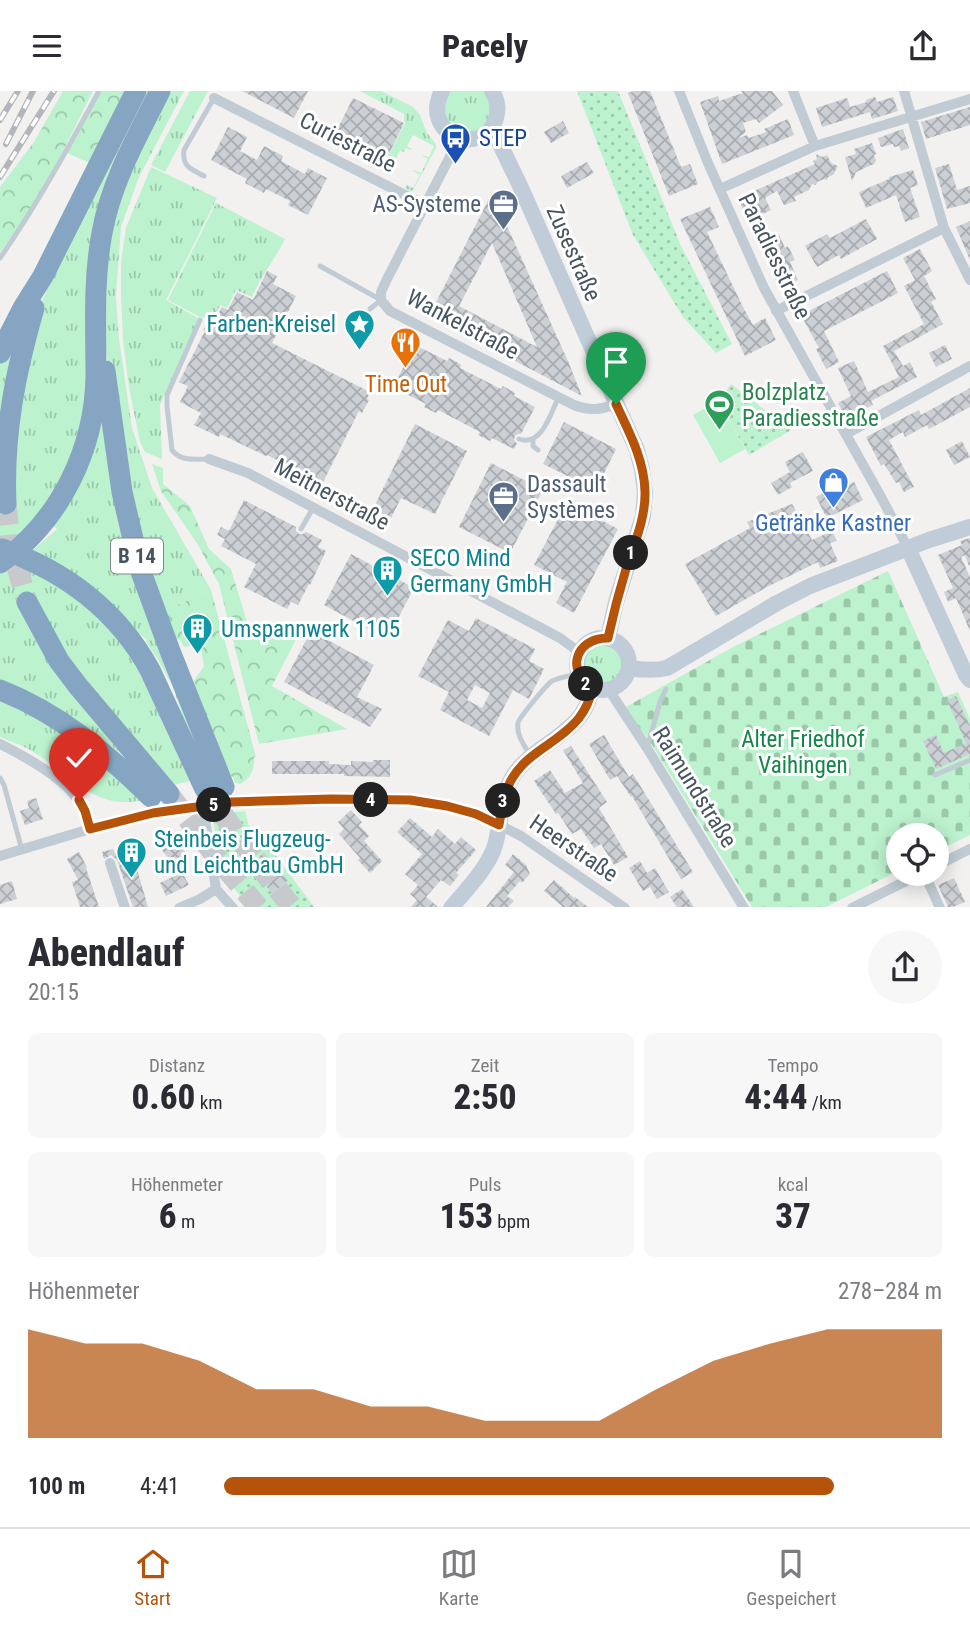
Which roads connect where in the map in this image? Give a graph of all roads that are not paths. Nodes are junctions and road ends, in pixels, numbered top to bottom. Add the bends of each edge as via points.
1 (99, 91) edge
2 (136, 91) edge
3 (160, 91) edge
4 (492, 91) edge
5 (679, 91) edge
6 (793, 91) edge
7 (904, 91) edge
8 (435, 94) edge
9 (214, 98) joint
10 (970, 99) edge
11 (912, 116) junction
12 (490, 129) junction
13 (459, 139) junction
14 (815, 146) junction
15 (204, 176) dead end
16 (720, 189) junction
17 (425, 205) junction
18 (944, 228) junction
19 (0, 258) edge
20 (320, 266) dead end
21 (43, 276) junction
22 (970, 280) edge
23 (381, 300) junction
24 (370, 309) dead end
25 (776, 311) junction
26 (97, 313) junction
27 (200, 320) dead end
28 (0, 353) edge
29 (970, 366) edge
30 (558, 398) junction
31 (616, 404) junction
32 (846, 434) junction
33 (519, 439) dead end
34 (533, 440) junction
35 (538, 450) dead end
36 (209, 459) joint
37 (6, 505) dead end
38 (313, 508) junction
39 (970, 527) edge
40 (301, 529) dead end
41 (0, 548) edge
42 (908, 548) junction
43 (0, 563) edge
44 (27, 602) tunnel mouth
45 (608, 638) junction
46 (579, 652) junction
47 (629, 668) junction
48 (579, 673) junction
49 (970, 680) edge
50 (601, 689) junction
51 (666, 689) dead end
52 (0, 690) edge
53 (0, 744) edge
54 (647, 748) junction
55 (531, 756) junction
56 (970, 760) edge
57 (935, 775) dead end
58 (0, 778) edge
59 (211, 794) junction
60 (499, 825) junction
61 (90, 829) junction
62 (970, 849) edge
63 (22, 850) junction
64 (0, 856) edge
65 (949, 860) edge
66 (110, 863) dead end
67 (897, 886) edge
68 (929, 886) edge
69 (216, 889) junction
70 (125, 907) edge
71 (181, 907) edge
72 (232, 907) edge
73 (452, 907) edge
74 (624, 907) edge
75 (743, 907) edge
76 (854, 907) edge
77 (940, 907) edge

1 - 19 lane via 41,196
2 - 21 highway
3 - 26 highway, B 14 via 111,196 97,265
4 - 12 street via 498,113
5 - 16 street, Paradiesstraße
6 - 14 street
7 - 11 street
8 - 13 street via 438,120
9 - 15 lane via 184,150 186,166
9 - 17 street, Curiestraße
10 - 11 street
11 - 14 street
11 - 18 street
12 - 13 street via 476,138
12 - 31 street, Zusestraße via 522,190
13 - 17 street, Wankelstraße
14 - 16 street
16 - 25 street, Paradiesstraße
17 - 23 street, Wankelstraße
18 - 22 street
18 - 25 street
20 - 23 lane
21 - 28 highway
21 - 37 highway via 14,387
23 - 24 lane
23 - 30 street, Wankelstraße via 390,311
25 - 32 street, Paradiesstraße
26 - 43 highway, B 14 via 95,390 79,462 46,519
26 - 59 highway, B 14 via 122,492 135,551
27 - 36 lane via 167,395 167,406 174,454 183,459
29 - 32 street
30 - 31 street, Wankelstraße via 584,409
30 - 34 lane
31 - 45 street, Zusestraße via 637,450 645,492 643,516
32 - 42 street, Paradiesstraße
33 - 34 lane
34 - 35 lane
36 - 38 street, Meitnerstraße via 248,473
38 - 40 lane
38 - 46 street, Meitnerstraße
39 - 42 street
41 - 59 highway, B 14 via 59,574 117,623 141,653
42 - 47 street via 799,591 667,668
42 - 49 street
44 - 52 highway via 59,661 160,796 74,730
45 - 46 street via 591,640
45 - 47 street via 625,648
46 - 48 street
47 - 50 street via 622,682
48 - 50 street via 582,680
48 - 55 lane via 549,682 519,719 520,736
50 - 54 street, Raimundstraße
50 - 55 street via 566,731
51 - 54 lane
53 - 61 street via 33,760 79,800
54 - 75 street, Raimundstraße
55 - 60 street via 511,780
56 - 57 lane
58 - 63 lane
59 - 60 street, Heerstraße via 232,802 410,800 476,814
59 - 61 street, Heerstraße
59 - 69 street
60 - 73 street via 486,864
60 - 74 street, Heerstraße
61 - 63 street, Heerstraße
62 - 65 street
63 - 64 street, Heerstraße
66 - 70 street
67 - 76 street
68 - 77 street
69 - 71 street
69 - 72 street

